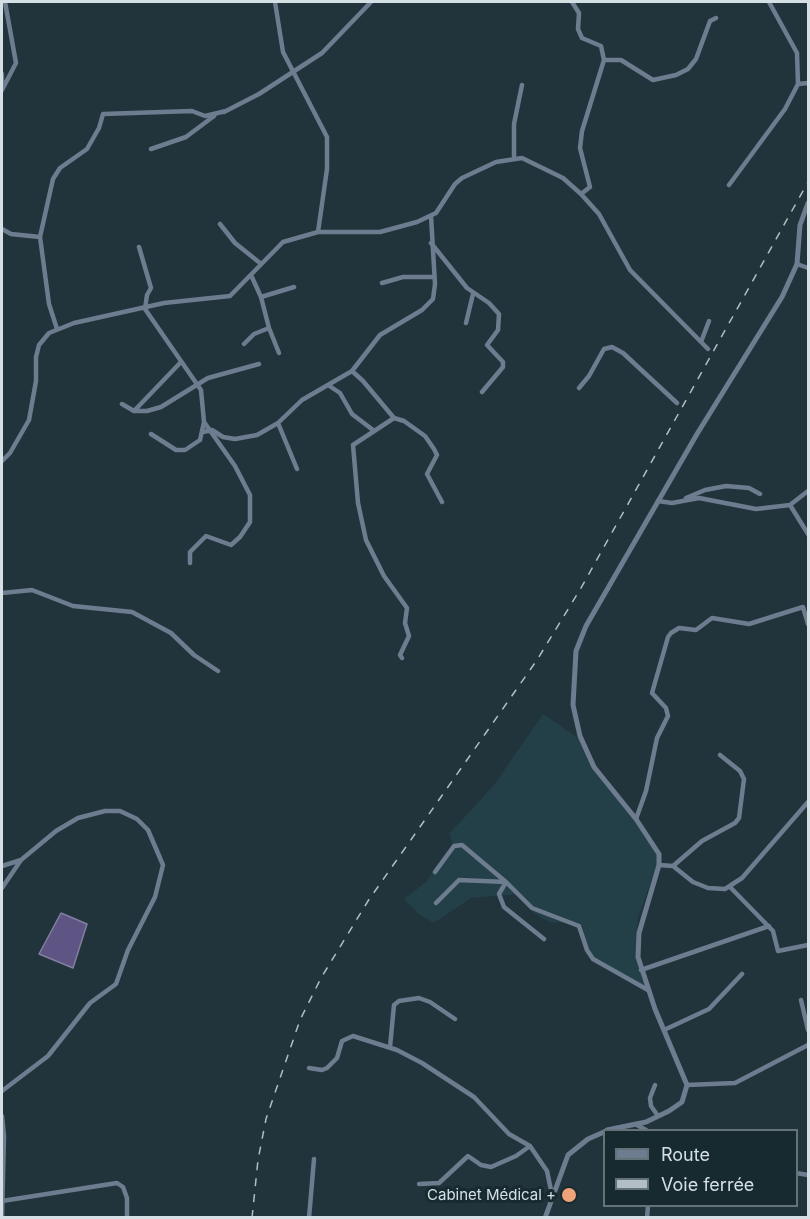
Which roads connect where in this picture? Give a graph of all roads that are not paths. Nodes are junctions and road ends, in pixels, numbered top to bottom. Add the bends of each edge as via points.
1 (4, 2) edge
2 (275, 2) edge
3 (371, 2) edge
4 (572, 2) edge
5 (769, 2) edge
6 (716, 18) dead end
7 (604, 60) junction
8 (294, 71) junction
9 (2, 74) edge
10 (808, 83) edge
11 (798, 84) junction
12 (522, 85) dead end
13 (2, 88) edge
14 (226, 111) junction
15 (151, 149) dead end
16 (514, 158) junction
17 (729, 185) dead end
18 (581, 194) junction
19 (808, 203) edge
20 (432, 216) junction
21 (220, 224) dead end
22 (2, 229) edge
23 (318, 232) junction
24 (40, 237) junction
25 (431, 243) junction
26 (139, 248) dead end
27 (260, 263) junction
28 (797, 264) junction
29 (808, 268) edge
30 (251, 275) junction
31 (434, 277) junction
32 (382, 283) dead end
33 (294, 287) dead end
34 (473, 294) junction
35 (261, 297) junction
36 (145, 309) junction
37 (709, 321) dead end
38 (466, 323) dead end
39 (57, 328) junction
40 (269, 328) junction
41 (701, 342) junction
42 (244, 344) dead end
43 (708, 349) dead end
44 (279, 353) dead end
45 (181, 362) junction
46 (259, 364) dead end
47 (352, 371) junction
48 (198, 384) junction
49 (328, 385) junction
50 (579, 388) dead end
51 (482, 392) dead end
52 (677, 402) dead end
53 (122, 404) dead end
54 (134, 411) junction
55 (394, 418) junction
56 (204, 422) junction
57 (278, 423) junction
58 (209, 430) junction
59 (373, 430) junction
60 (203, 432) junction
61 (152, 434) dead end
62 (2, 461) edge
63 (297, 469) dead end
64 (808, 491) edge
65 (760, 494) dead end
66 (681, 500) junction
67 (658, 501) junction
68 (442, 502) dead end
69 (790, 505) junction
70 (808, 534) edge
71 (190, 563) dead end
72 (2, 593) edge
73 (808, 602) edge
74 (803, 607) junction
75 (808, 624) edge
76 (402, 658) dead end
77 (218, 671) dead end
78 (720, 755) dead end
79 (808, 804) edge
80 (636, 819) junction
81 (21, 860) junction
82 (659, 865) junction
83 (2, 866) edge
84 (673, 866) junction
85 (435, 872) dead end
86 (506, 882) junction
87 (730, 887) junction
88 (2, 888) edge
89 (436, 903) dead end
90 (769, 926) junction
91 (544, 939) dead end
92 (808, 945) edge
93 (641, 970) junction
94 (742, 974) dead end
95 (648, 990) junction
96 (801, 1000) dead end
97 (455, 1019) dead end
98 (664, 1030) junction
99 (808, 1030) edge
100 (808, 1045) edge
101 (390, 1047) junction
102 (309, 1068) dead end
103 (655, 1085) dead end
104 (687, 1085) junction
105 (2, 1091) edge
106 (2, 1116) edge
107 (658, 1116) junction
108 (635, 1124) junction
109 (614, 1129) edge
110 (643, 1129) edge
111 (603, 1132) edge
112 (530, 1146) junction
113 (314, 1159) dead end
114 (419, 1184) dead end
115 (552, 1195) junction
116 (2, 1200) edge
117 (2, 1218) edge
118 (127, 1218) edge
119 (309, 1218) edge
120 (545, 1218) edge

1 - 13 street via 16,63
2 - 8 street via 282,46
3 - 8 street via 322,53
4 - 7 street via 579,13 582,38 601,46
5 - 11 street via 797,53
6 - 7 street via 710,21 696,59 676,75 653,80 621,60
7 - 18 street via 582,131 580,148 590,187
8 - 14 street
8 - 23 street via 327,137 327,169
9 - 13 street
10 - 11 street
11 - 17 street via 785,109
12 - 16 street via 514,124
14 - 15 street via 206,120 186,137
14 - 24 street via 205,116 192,111 103,114 87,149 60,168 52,179
16 - 18 street via 563,177
16 - 20 street via 462,178
18 - 41 street via 599,214 630,270
19 - 28 street via 800,225
20 - 23 street via 380,232
20 - 25 street
21 - 27 street via 235,243
22 - 24 street via 11,234
23 - 27 street via 290,238
24 - 39 street via 49,304
25 - 31 street
25 - 34 street
26 - 36 street via 151,288
27 - 30 street
28 - 29 street
28 - 67 street via 772,316
30 - 35 street
30 - 36 street via 230,296 164,303
31 - 32 street via 404,277
31 - 47 street via 431,303 380,335
33 - 35 street
34 - 38 street
34 - 51 street via 498,314 498,330 487,345 503,362 502,372
35 - 40 street
36 - 39 street
36 - 45 street
37 - 41 street
39 - 62 street via 39,345 29,420
40 - 42 street via 254,334
40 - 44 street
41 - 43 street
45 - 48 street
45 - 54 street
46 - 48 street
47 - 49 street
47 - 55 street
48 - 54 street via 161,407
48 - 56 street via 203,396
49 - 57 street via 302,400
49 - 59 street via 337,389 351,414
50 - 52 street via 604,349 612,347 624,353
53 - 54 street
55 - 59 street
55 - 68 street via 424,436 434,449 436,455 426,472
56 - 58 street
56 - 60 street
57 - 58 street via 258,435 235,439
57 - 63 street
58 - 60 street
58 - 71 street via 250,495 250,522 231,545 206,536 190,552
59 - 76 street via 353,445 357,497 366,540 406,608 409,636
60 - 61 street via 195,445 181,450
64 - 69 street
65 - 66 street via 726,486
66 - 67 street
66 - 69 street via 717,500 756,509
67 - 80 street via 582,634 573,671 573,705 580,736 594,767
69 - 70 street
72 - 77 street via 32,590 73,606 132,612 171,633 194,656
73 - 74 street
74 - 75 street
74 - 80 street via 741,625 712,618 696,630 679,628 668,637 652,693 668,716 657,738
78 - 84 street via 744,779 739,818 702,841
79 - 87 street
80 - 82 street via 657,848
81 - 83 street
81 - 88 street
81 - 105 street via 72,821 116,810 138,819 148,830 163,865 155,897 116,984 90,1003 48,1056
82 - 84 street
82 - 93 street via 639,933
84 - 87 street via 708,888
85 - 86 street via 457,844
86 - 89 street via 459,880
86 - 91 street via 500,894 504,907
86 - 95 street via 532,908 579,926 586,950 593,958
87 - 90 street
90 - 92 street via 778,951
90 - 93 street
93 - 95 street
94 - 98 street via 709,1009
95 - 98 street
96 - 99 street
97 - 101 street via 419,998 399,1000 394,1005
98 - 104 street
100 - 104 street via 735,1083
101 - 102 street via 356,1036 346,1037 337,1059 327,1068
101 - 112 street via 456,1084 509,1134
103 - 107 street via 650,1098
104 - 107 street via 682,1102
106 - 116 street
107 - 108 street
108 - 109 street
108 - 110 street
111 - 115 street via 568,1155
112 - 114 street via 491,1167 466,1157 439,1183
112 - 115 street via 548,1171
113 - 119 street
115 - 120 street
116 - 117 street
116 - 118 street via 117,1184 123,1187 127,1198

